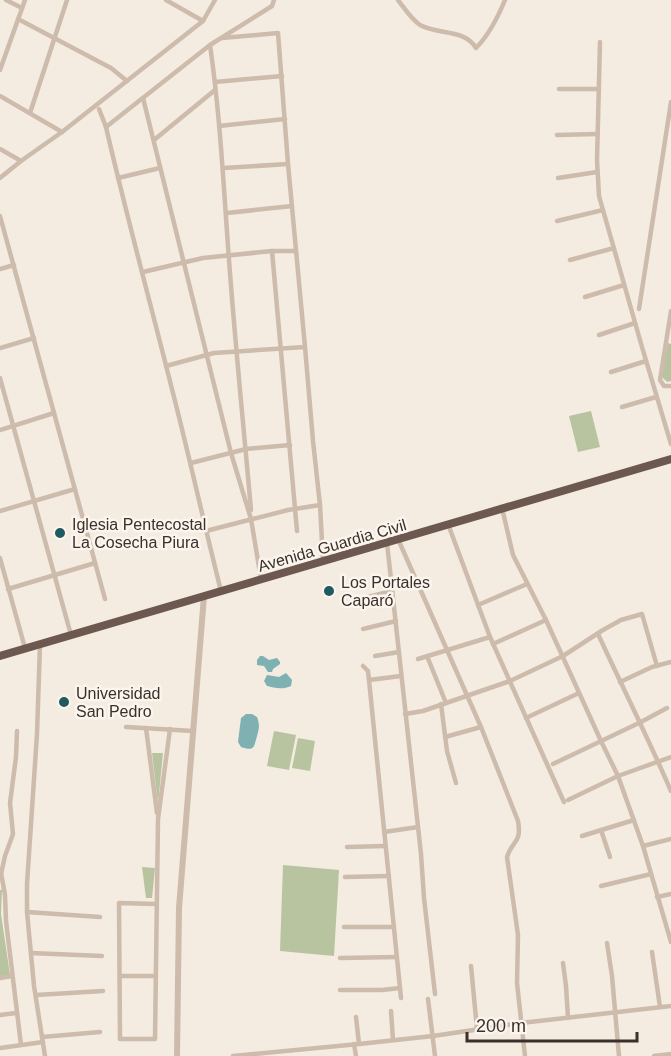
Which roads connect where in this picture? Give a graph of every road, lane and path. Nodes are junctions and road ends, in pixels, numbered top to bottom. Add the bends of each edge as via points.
1 (6, 0) edge
2 (25, 0) edge
3 (67, 0) edge
4 (215, 0) edge
5 (274, 0) edge
6 (398, 0) edge
7 (506, 0) edge
8 (168, 1) edge
9 (22, 8) junction
10 (18, 19) junction
11 (203, 21) junction
12 (54, 38) junction
13 (222, 38) junction
14 (600, 42) dead end
15 (210, 45) junction
16 (0, 70) edge
17 (282, 76) junction
18 (127, 81) junction
19 (216, 82) junction
20 (559, 89) dead end
21 (598, 89) junction
22 (215, 90) junction
23 (0, 96) edge
24 (143, 98) junction
25 (671, 102) edge
26 (99, 109) dead end
27 (30, 113) junction
28 (285, 119) junction
29 (219, 126) junction
30 (106, 127) junction
31 (62, 132) junction
32 (597, 134) junction
33 (557, 135) dead end
34 (154, 140) junction
35 (664, 141) junction
36 (671, 142) edge
37 (0, 149) edge
38 (21, 161) junction
39 (288, 164) junction
40 (160, 168) junction
41 (224, 168) junction
42 (597, 172) junction
43 (0, 178) edge
44 (118, 178) junction
45 (558, 178) dead end
46 (292, 206) junction
47 (603, 210) junction
48 (227, 213) junction
49 (0, 216) edge
50 (557, 221) dead end
51 (614, 248) junction
52 (296, 250) junction
53 (272, 251) junction
54 (229, 256) junction
55 (570, 260) dead end
56 (184, 263) junction
57 (14, 265) junction
58 (0, 269) edge
59 (143, 272) junction
60 (624, 285) junction
61 (585, 297) dead end
62 (639, 309) dead end
63 (671, 311) edge
64 (635, 323) junction
65 (599, 335) dead end
66 (34, 338) junction
67 (305, 347) junction
68 (0, 348) edge
69 (280, 349) junction
70 (236, 351) junction
71 (206, 355) junction
72 (646, 362) junction
73 (166, 366) junction
74 (611, 372) dead end
75 (0, 378) edge
76 (671, 386) edge
77 (656, 398) junction
78 (622, 407) dead end
79 (54, 413) junction
80 (14, 427) junction
81 (0, 430) edge
82 (670, 436) edge
83 (671, 444) edge
84 (290, 445) junction
85 (246, 449) junction
86 (231, 453) junction
87 (671, 459) edge
88 (191, 463) junction
89 (75, 489) junction
90 (34, 500) junction
91 (320, 505) junction
92 (502, 508) junction
93 (295, 509) junction
94 (0, 510) edge
95 (251, 519) junction
96 (448, 524) junction
97 (206, 531) junction
98 (297, 531) dead end
99 (398, 539) junction
100 (387, 543) junction
101 (0, 558) edge
102 (323, 561) junction
103 (95, 563) junction
104 (55, 576) junction
105 (261, 579) junction
106 (527, 584) junction
107 (9, 589) junction
108 (221, 591) junction
109 (392, 591) junction
110 (204, 596) junction
111 (364, 598) dead end
112 (105, 599) dead end
113 (478, 605) junction
114 (546, 620) junction
115 (396, 621) junction
116 (363, 629) dead end
117 (598, 634) junction
118 (71, 635) junction
119 (490, 637) junction
120 (40, 644) junction
121 (493, 644) junction
122 (25, 648) junction
123 (448, 650) junction
124 (399, 652) junction
125 (0, 656) edge
126 (375, 656) dead end
127 (427, 656) junction
128 (563, 656) junction
129 (418, 659) dead end
130 (671, 662) edge
131 (363, 666) dead end
132 (657, 666) junction
133 (401, 676) junction
134 (369, 680) junction
135 (510, 681) junction
136 (620, 682) junction
137 (579, 693) junction
138 (468, 696) junction
139 (444, 704) junction
140 (667, 708) dead end
141 (405, 714) junction
142 (526, 718) junction
143 (640, 722) junction
144 (126, 727) dead end
145 (482, 727) junction
146 (146, 728) junction
147 (170, 729) junction
148 (16, 731) dead end
149 (193, 731) junction
150 (445, 737) junction
151 (601, 741) junction
152 (671, 757) edge
153 (659, 762) junction
154 (553, 764) dead end
155 (618, 776) junction
156 (456, 783) dead end
157 (671, 791) edge
158 (158, 819) junction
159 (634, 820) junction
160 (418, 827) junction
161 (601, 830) junction
162 (384, 832) junction
163 (582, 836) dead end
164 (671, 839) edge
165 (385, 846) junction
166 (643, 846) junction
167 (347, 847) dead end
168 (610, 858) dead end
169 (651, 874) junction
170 (0, 875) edge
171 (389, 876) junction
172 (345, 877) dead end
173 (602, 886) dead end
174 (671, 894) edge
175 (657, 897) junction
176 (156, 904) junction
177 (27, 912) junction
178 (100, 917) dead end
179 (344, 927) dead end
180 (394, 927) junction
181 (671, 942) edge
182 (607, 943) dead end
183 (652, 952) dead end
184 (31, 953) junction
185 (102, 956) dead end
186 (397, 957) junction
187 (340, 958) dead end
188 (562, 963) dead end
189 (471, 966) dead end
190 (12, 976) junction
191 (120, 976) junction
192 (155, 976) junction
193 (0, 978) edge
194 (400, 988) junction
195 (340, 990) dead end
196 (103, 991) dead end
197 (435, 994) dead end
198 (36, 995) junction
199 (401, 998) dead end
200 (428, 999) dead end
201 (671, 1006) edge
202 (660, 1007) junction
203 (391, 1011) dead end
204 (615, 1012) junction
205 (16, 1013) junction
206 (0, 1015) edge
207 (356, 1017) dead end
208 (568, 1018) junction
209 (521, 1023) junction
210 (477, 1029) junction
211 (100, 1032) dead end
212 (433, 1035) junction
213 (43, 1040) junction
214 (393, 1040) junction
215 (356, 1044) junction
216 (21, 1045) junction
217 (322, 1047) junction
218 (0, 1048) edge
219 (274, 1054) edge
220 (671, 1054) edge
221 (45, 1056) edge
222 (177, 1056) edge
223 (233, 1056) edge
224 (323, 1056) edge
225 (356, 1056) edge
226 (435, 1056) edge
227 (525, 1056) edge
228 (619, 1056) edge
229 (654, 1056) edge

1 - 9 street
2 - 9 street
3 - 12 street
4 - 11 street
5 - 13 street via 272,6
6 - 7 street via 420,24 463,37 476,48
8 - 11 street
9 - 10 street
10 - 12 street
10 - 16 street
11 - 18 street
12 - 18 street
12 - 27 street
13 - 15 street
13 - 17 street via 279,33
14 - 21 street
15 - 19 street
15 - 24 street
17 - 19 street
17 - 28 street
18 - 31 street
19 - 22 street
20 - 21 street
21 - 32 street
22 - 29 street
22 - 34 street
23 - 27 street
24 - 30 street
24 - 34 street
25 - 35 street
26 - 30 street
27 - 31 street
28 - 29 street
28 - 39 street
29 - 41 street
30 - 44 street
31 - 38 street
32 - 33 street
32 - 42 street
34 - 40 street
35 - 36 street
35 - 62 street
37 - 38 street
38 - 43 street
39 - 41 street
39 - 46 street
40 - 44 street
40 - 56 street
41 - 48 street
42 - 45 street
42 - 47 street
44 - 59 street
46 - 48 street
46 - 52 street
47 - 50 street
47 - 51 street
48 - 54 street
49 - 57 street
51 - 55 street
51 - 60 street
52 - 53 street
52 - 67 street
53 - 54 street
53 - 69 street
54 - 56 street
54 - 70 street
56 - 59 street
56 - 71 street
57 - 58 street
57 - 66 street
59 - 73 street
60 - 61 street
60 - 64 street
63 - 76 street via 660,378 664,386
64 - 65 street
64 - 72 street
66 - 68 street
66 - 79 street
67 - 69 street
67 - 91 street
69 - 70 street
69 - 84 street
70 - 71 street
70 - 85 street
71 - 73 street
71 - 86 street
72 - 74 street
72 - 77 street
73 - 88 street
75 - 80 street
77 - 78 street
77 - 82 street
79 - 80 street
79 - 89 street
80 - 81 street
80 - 90 street
82 - 83 street
84 - 85 street
84 - 93 street
85 - 86 street
85 - 95 street
86 - 88 street
86 - 95 street
87 - 92 highway, Avenida Guardia Civil
88 - 97 street
89 - 90 street
89 - 103 street
90 - 94 street
90 - 104 street
91 - 93 street
91 - 102 street
92 - 96 highway, Avenida Guardia Civil
92 - 106 street via 513,555
93 - 95 street
93 - 98 street
95 - 97 street
95 - 105 street
96 - 99 highway, Avenida Guardia Civil
96 - 113 street
97 - 108 street
99 - 100 highway, Avenida Guardia Civil
99 - 123 street
100 - 102 highway, Avenida Guardia Civil
100 - 109 street
101 - 107 street
102 - 105 highway, Avenida Guardia Civil
103 - 104 street
103 - 112 street
104 - 107 street
104 - 118 street
105 - 108 highway, Avenida Guardia Civil
106 - 113 street
106 - 114 street
107 - 122 street
108 - 110 highway, Avenida Guardia Civil
109 - 111 street
109 - 115 street
110 - 118 highway, Avenida Guardia Civil
110 - 149 street
113 - 119 street
114 - 121 street
114 - 128 street
115 - 116 street
115 - 124 street
117 - 128 street
117 - 132 street via 621,620 642,614
117 - 136 street
118 - 120 highway, Avenida Guardia Civil
119 - 121 street
119 - 123 street
120 - 122 highway, Avenida Guardia Civil
120 - 177 street
121 - 135 street
122 - 125 highway, Avenida Guardia Civil
123 - 127 street
123 - 138 street
124 - 126 street
124 - 133 street
127 - 129 street
127 - 139 street
128 - 135 street
128 - 137 street
130 - 132 street
131 - 134 street
132 - 136 street
133 - 134 street
133 - 141 street
134 - 162 street
135 - 138 street
135 - 142 street
136 - 143 street
137 - 142 street
137 - 151 street
138 - 139 street
138 - 145 street
139 - 141 street
139 - 150 street
140 - 143 street
141 - 160 street
142 - 155 street via 566,801
143 - 151 street
143 - 153 street
144 - 146 street
145 - 150 street
145 - 209 street via 520,832 507,857 518,936
146 - 147 street
146 - 158 street
147 - 149 street
147 - 158 street
148 - 170 street via 10,802 13,834
149 - 222 street via 179,908
150 - 156 street
151 - 154 street
151 - 155 street
152 - 153 street
153 - 155 street
153 - 157 street
155 - 159 street
158 - 176 street
159 - 161 street
159 - 166 street
160 - 162 street
160 - 197 street
161 - 163 street
161 - 168 street
162 - 165 street
164 - 166 street
165 - 167 street
165 - 171 street
166 - 169 street
169 - 173 street
169 - 175 street
170 - 190 street
171 - 172 street
171 - 180 street
174 - 175 street
175 - 181 street
176 - 191 street via 119,903
176 - 192 street
177 - 178 street
177 - 184 street
179 - 180 street
180 - 186 street
182 - 204 street
183 - 202 street
184 - 185 street
184 - 198 street
186 - 187 street
186 - 194 street
188 - 208 street
189 - 210 street
190 - 193 street
190 - 205 street
191 - 192 street
191 - 192 street via 120,1039 155,1039
194 - 195 street
194 - 199 street
196 - 198 street
198 - 213 street
200 - 212 street
201 - 202 street
202 - 204 street
203 - 214 street
204 - 208 street
204 - 228 street
205 - 206 street
205 - 216 street
207 - 215 street
208 - 209 street
209 - 210 street
209 - 227 street
210 - 212 street
211 - 213 street
212 - 214 street
212 - 226 street
213 - 216 street
213 - 221 street
214 - 215 street
215 - 217 street
215 - 225 street
216 - 218 street
217 - 219 street
217 - 224 street
219 - 223 street
220 - 229 street

